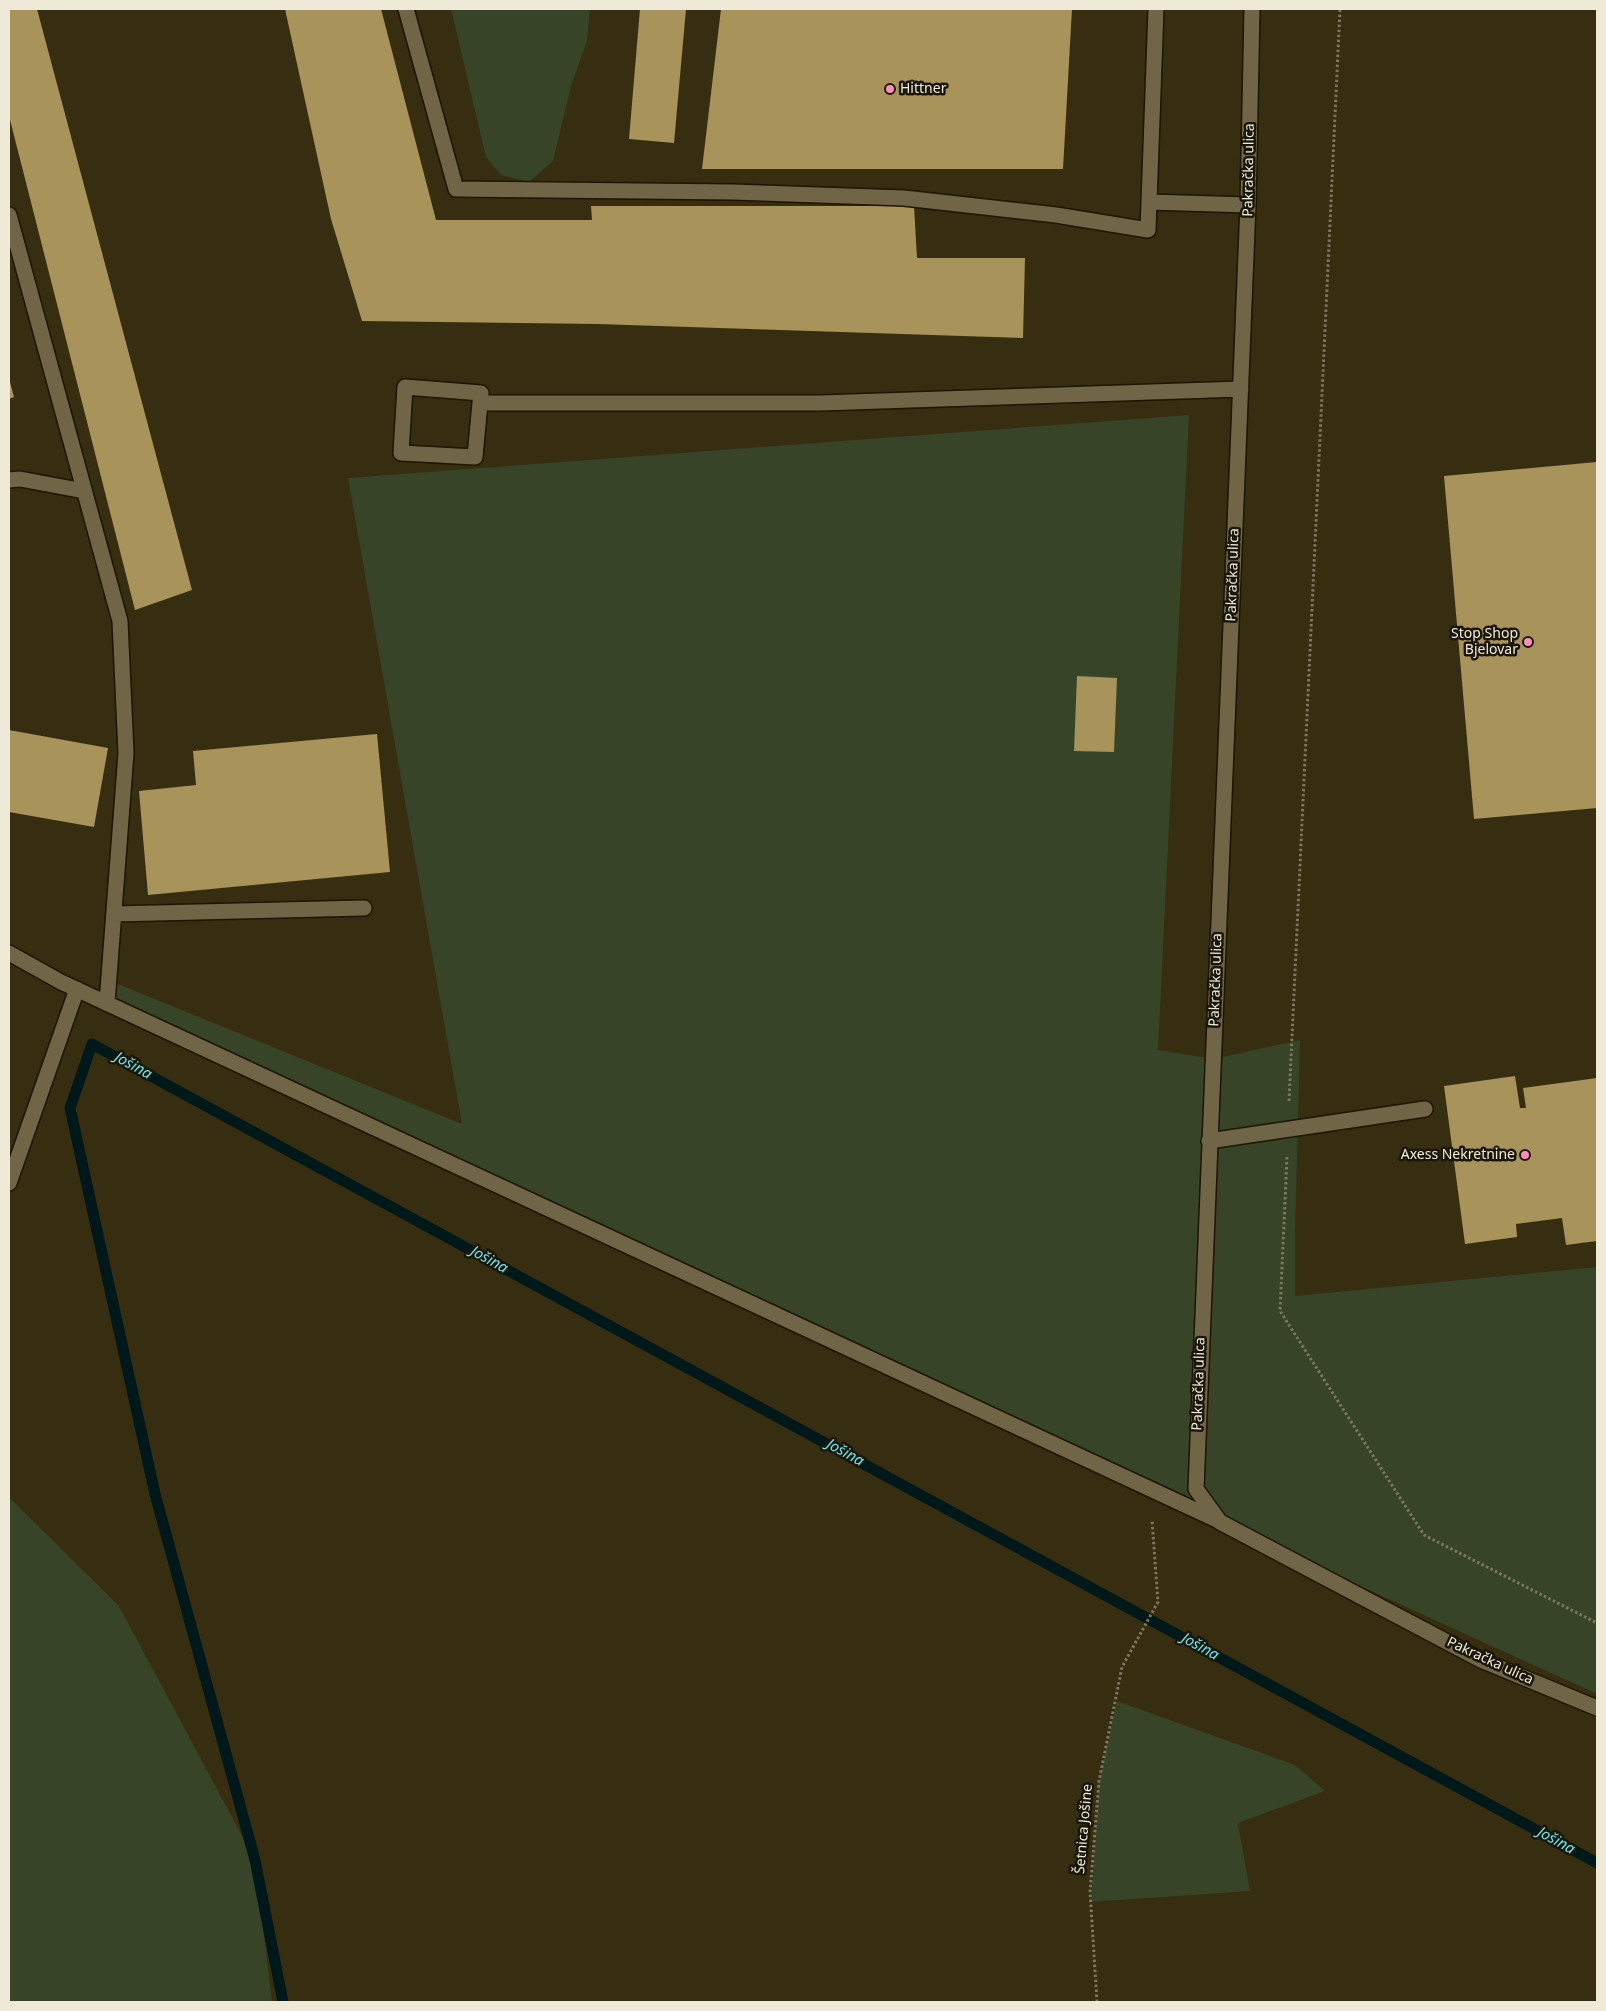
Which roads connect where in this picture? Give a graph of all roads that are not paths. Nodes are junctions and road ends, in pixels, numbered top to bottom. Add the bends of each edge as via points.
1 (406, 9) edge
2 (1156, 9) edge
3 (1252, 9) edge
4 (1149, 202) junction
5 (1248, 205) junction
6 (9, 215) edge
7 (1241, 389) junction
8 (480, 403) junction
9 (9, 480) edge
10 (84, 491) junction
11 (364, 908) dead end
12 (114, 914) junction
13 (9, 953) edge
14 (76, 989) junction
15 (107, 1003) junction
16 (1425, 1109) dead end
17 (1209, 1141) junction
18 (9, 1183) edge
19 (1220, 1522) junction
20 (1597, 1708) edge

1 - 4 street via 456,189 733,192 904,198 1148,230
2 - 4 street
3 - 5 street, Pakračka ulica
4 - 5 street
5 - 7 street, Pakračka ulica
6 - 10 street
7 - 8 street via 821,403
7 - 17 street, Pakračka ulica
8 - 8 street via 480,393 406,387 402,453 475,457
9 - 10 street via 20,479
10 - 12 street via 120,621 126,753
11 - 12 street
12 - 15 street
13 - 14 street
14 - 15 street
14 - 18 street
15 - 19 street
16 - 17 street
17 - 19 street, Pakračka ulica via 1196,1489
19 - 20 street, Pakračka ulica via 1481,1660

